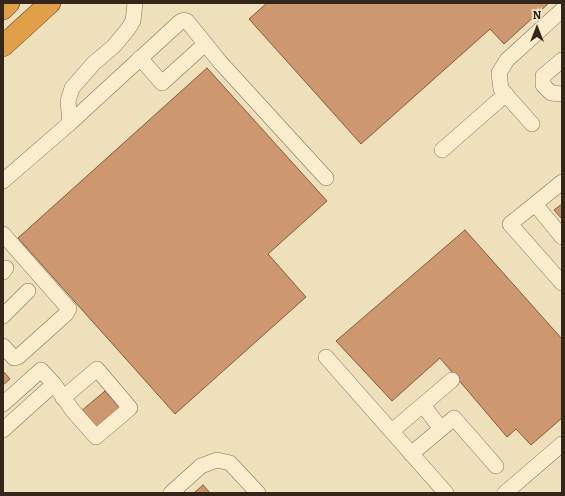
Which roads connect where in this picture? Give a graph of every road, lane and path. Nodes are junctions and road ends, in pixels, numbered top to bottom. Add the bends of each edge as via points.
1 (9, 3) edge
2 (50, 3) edge
3 (135, 3) edge
4 (3, 9) edge
5 (562, 10) edge
6 (205, 44) junction
7 (3, 46) edge
8 (140, 58) junction
9 (562, 60) edge
10 (506, 94) junction
11 (562, 94) edge
12 (70, 123) junction
13 (532, 124) dead end
14 (442, 150) dead end
15 (326, 178) dead end
16 (3, 181) edge
17 (562, 182) edge
18 (534, 204) junction
19 (3, 234) edge
20 (562, 237) edge
21 (562, 283) edge
22 (28, 291) dead end
23 (3, 316) edge
24 (3, 346) edge
25 (326, 358) dead end
26 (452, 380) dead end
27 (54, 384) junction
28 (63, 398) junction
29 (3, 404) edge
30 (422, 405) junction
31 (441, 429) junction
32 (3, 430) edge
33 (392, 431) junction
34 (562, 444) edge
35 (411, 454) junction
36 (496, 466) dead end
37 (171, 493) edge
38 (258, 493) edge
39 (446, 493) edge
40 (505, 493) edge

1 - 4 highway
2 - 7 highway
3 - 12 lane via 133,21 128,30 72,88 68,100
5 - 10 lane via 507,60 499,73 502,89
6 - 8 lane via 184,20
6 - 8 lane via 162,83
6 - 15 lane
8 - 12 lane
9 - 11 lane via 543,76 543,85 551,93
10 - 13 lane
10 - 14 lane
12 - 16 lane
17 - 18 lane
18 - 20 lane
18 - 21 lane via 510,224
19 - 24 lane via 69,309 18,357 14,358
22 - 23 lane
25 - 33 lane
26 - 30 lane
27 - 28 lane
27 - 29 lane via 41,370
27 - 32 lane
28 - 28 lane via 97,369 130,408 96,437
30 - 31 lane
30 - 33 lane
31 - 35 lane
31 - 36 lane via 454,418
33 - 35 lane
34 - 40 lane
35 - 39 lane
37 - 38 lane via 201,466 216,460 230,463

